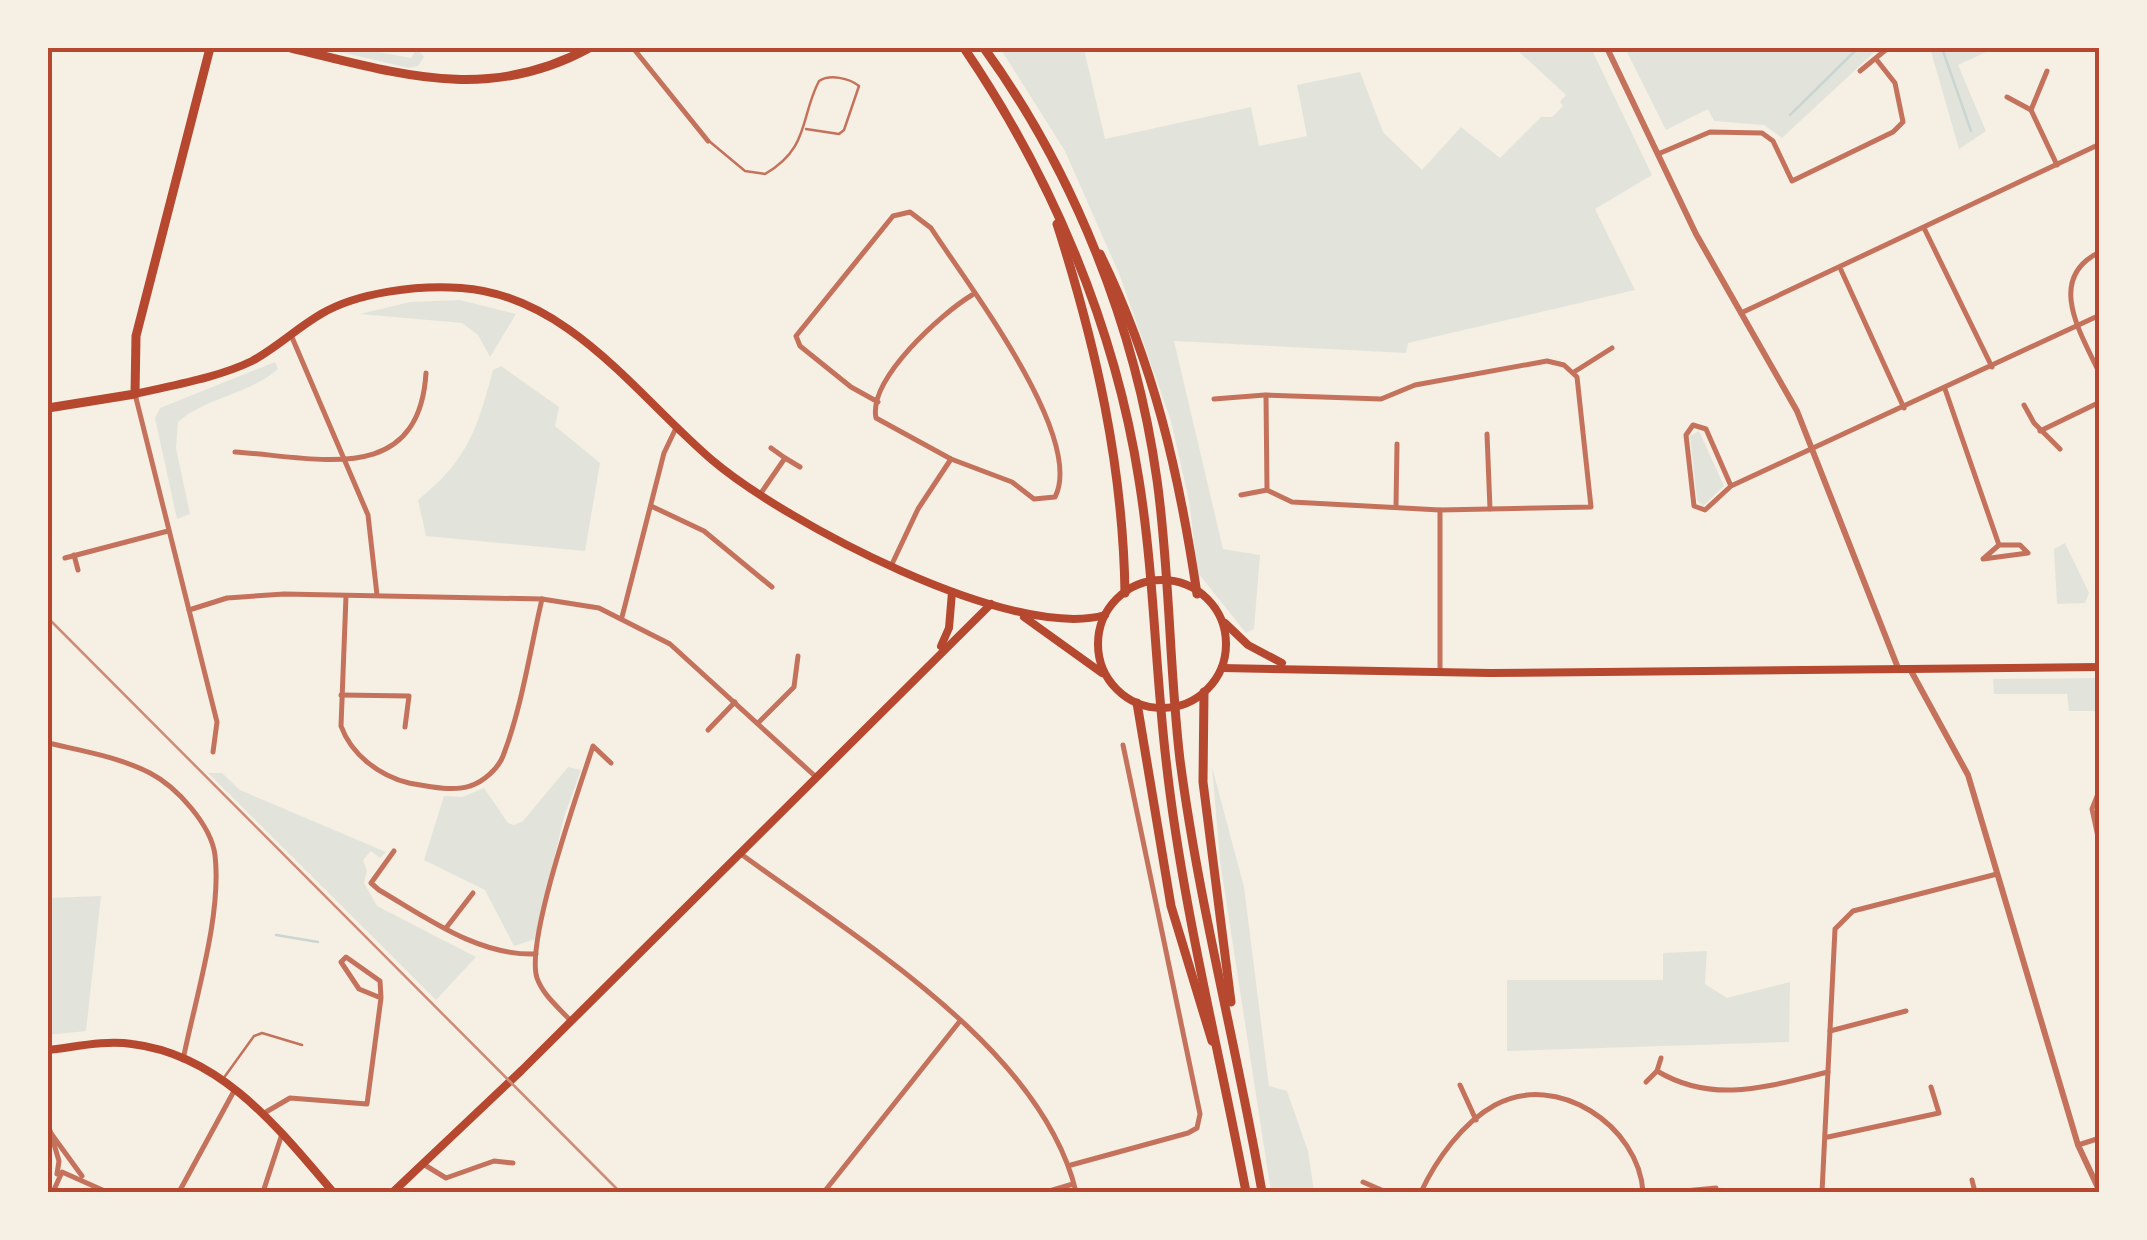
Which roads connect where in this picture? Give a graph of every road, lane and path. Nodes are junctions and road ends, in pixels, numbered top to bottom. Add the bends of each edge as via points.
1 (210, 48) edge
2 (291, 48) edge
3 (589, 48) edge
4 (633, 48) edge
5 (964, 48) edge
6 (984, 48) edge
7 (1607, 48) edge
8 (1888, 48) edge
9 (1876, 58) junction
10 (1860, 71) dead end
11 (2046, 71) dead end
12 (2007, 97) dead end
13 (2031, 110) junction
14 (806, 129) junction
15 (708, 141) joint
16 (2100, 144) edge
17 (1658, 154) junction
18 (2057, 165) junction
19 (1043, 183) junction
20 (1068, 189) junction
21 (1924, 228) junction
22 (2100, 252) edge
23 (1841, 269) junction
24 (972, 295) junction
25 (1741, 313) junction
26 (2100, 315) edge
27 (2077, 326) junction
28 (290, 334) junction
29 (1612, 348) dead end
30 (1992, 367) junction
31 (1574, 372) junction
32 (426, 374) dead end
33 (2100, 374) edge
34 (1944, 388) junction
35 (135, 394) junction
36 (1266, 395) junction
37 (1214, 399) dead end
38 (878, 402) junction
39 (2100, 402) edge
40 (2024, 405) dead end
41 (48, 408) edge
42 (1904, 408) junction
43 (676, 427) junction
44 (2040, 431) junction
45 (1488, 434) dead end
46 (1397, 444) dead end
47 (771, 448) dead end
48 (1815, 449) junction
49 (2060, 449) dead end
50 (234, 452) dead end
51 (346, 458) junction
52 (785, 458) junction
53 (951, 459) junction
54 (800, 467) dead end
55 (1731, 486) junction
56 (1266, 490) junction
57 (761, 493) junction
58 (1240, 494) dead end
59 (651, 506) junction
60 (1396, 506) junction
61 (1440, 510) junction
62 (1490, 510) junction
63 (168, 531) junction
64 (1999, 546) junction
65 (74, 556) junction
66 (65, 558) dead end
67 (892, 564) junction
68 (78, 570) dead end
69 (772, 587) dead end
70 (952, 592) junction
71 (1126, 593) junction
72 (1197, 594) junction
73 (346, 595) junction
74 (377, 595) junction
75 (542, 599) junction
76 (990, 604) junction
77 (189, 610) junction
78 (1018, 613) junction
79 (1105, 615) junction
80 (1218, 616) junction
81 (622, 617) junction
82 (798, 656) dead end
83 (935, 656) junction
84 (1290, 666) junction
85 (1908, 667) junction
86 (2100, 667) edge
87 (1222, 668) junction
88 (1898, 668) junction
89 (1440, 672) junction
90 (1105, 676) junction
91 (1204, 692) junction
92 (341, 695) junction
93 (735, 702) junction
94 (1137, 704) junction
95 (758, 723) junction
96 (405, 727) dead end
97 (708, 730) dead end
98 (48, 743) edge
99 (1123, 745) dead end
100 (213, 752) dead end
101 (611, 763) dead end
102 (816, 777) junction
103 (2100, 789) edge
104 (2100, 846) edge
105 (394, 851) dead end
106 (740, 854) junction
107 (1997, 874) junction
108 (473, 893) dead end
109 (446, 928) junction
110 (536, 954) junction
111 (381, 998) junction
112 (1906, 1011) dead end
113 (570, 1020) junction
114 (960, 1021) junction
115 (1830, 1031) junction
116 (302, 1045) dead end
117 (1236, 1049) junction
118 (48, 1050) edge
119 (1662, 1058) dead end
120 (183, 1060) junction
121 (1221, 1067) junction
122 (1658, 1071) junction
123 (1828, 1072) junction
124 (222, 1080) junction
125 (1646, 1082) dead end
126 (1460, 1084) dead end
127 (1932, 1087) dead end
128 (236, 1088) junction
129 (266, 1112) junction
130 (1476, 1120) junction
131 (48, 1124) edge
132 (50, 1132) edge
133 (283, 1133) junction
134 (1828, 1136) junction
135 (2100, 1138) edge
136 (2078, 1145) junction
137 (513, 1163) dead end
138 (423, 1164) junction
139 (1071, 1165) junction
140 (57, 1177) junction
141 (84, 1178) junction
142 (1972, 1180) dead end
143 (1363, 1182) dead end
144 (1074, 1184) junction
145 (1716, 1188) dead end
146 (52, 1192) edge
147 (107, 1192) edge
148 (179, 1192) edge
149 (264, 1192) edge
150 (333, 1192) edge
151 (392, 1192) edge
152 (824, 1192) edge
153 (1046, 1192) edge
154 (1076, 1192) edge
155 (1246, 1192) edge
156 (1262, 1192) edge
157 (1382, 1192) edge
158 (1420, 1192) edge
159 (1643, 1192) edge
160 (1674, 1192) edge
161 (1822, 1192) edge
162 (1974, 1192) edge
163 (2100, 1192) edge

1 - 35 main road via 136,336
2 - 3 main road via 463,82 550,67
4 - 15 street
5 - 19 main road
6 - 20 main road
7 - 17 street
8 - 9 street
9 - 10 street
9 - 17 street via 1895,83 1902,122 1792,181 1773,140 1762,133 1710,132
11 - 13 street
12 - 13 street
13 - 18 street
14 - 14 lane via 818,81 859,86 844,130
14 - 15 lane via 765,174 745,171
16 - 18 street
17 - 25 street
18 - 21 street
19 - 71 main road via 1107,404 1119,472
19 - 121 main road via 1086,286 1130,428 1150,554 1166,760
20 - 72 main road via 1138,334 1166,422
20 - 117 main road via 1108,291 1149,431 1180,761
21 - 23 street
21 - 30 street
22 - 27 street via 2072,277 2069,298
23 - 25 street
23 - 42 street
24 - 38 street via 933,324 892,373
24 - 38 street via 919,216 894,216 796,336 800,346
24 - 53 street via 1031,382 1060,454 1061,486 1055,497 1034,499 1012,482
25 - 48 street
26 - 27 street
27 - 30 street
27 - 33 street
28 - 35 main road via 248,363
28 - 43 main road via 362,299 444,288 492,292 562,324
28 - 51 street
29 - 31 street
30 - 34 street
31 - 36 street via 1548,361 1415,385 1381,399
31 - 62 street via 1591,507
32 - 51 street via 421,415 407,436 373,455
34 - 42 street
34 - 64 street
35 - 41 main road
35 - 63 street
36 - 37 street
36 - 56 street
38 - 53 street via 878,422
39 - 44 street
40 - 44 street
42 - 48 street
43 - 57 main road
43 - 59 street
44 - 49 street
45 - 62 street
46 - 60 street
47 - 52 street
48 - 55 street
48 - 88 street
50 - 51 street
51 - 74 street via 371,527
52 - 54 street
52 - 57 street
53 - 67 street
55 - 55 street via 1714,506 1694,506 1686,435 1694,425 1706,429
56 - 58 street
56 - 60 street via 1292,502
57 - 67 main road
59 - 69 street via 704,532
59 - 81 street
60 - 61 street
61 - 62 street
61 - 89 street
63 - 65 street
63 - 77 street
64 - 64 street via 1983,558 2028,554 2020,546
65 - 66 street
65 - 68 street
67 - 70 main road
70 - 76 main road
70 - 83 main road via 950,628
71 - 72 main road via 1143,580 1178,580
71 - 79 main road
72 - 80 main road
73 - 74 street
73 - 77 street via 256,595
73 - 92 street
74 - 75 street
75 - 81 street
75 - 92 street via 502,758 473,786 406,782 353,751 341,726
76 - 78 main road
76 - 83 main road
77 - 100 street via 217,722
78 - 79 main road via 1082,622
78 - 90 main road
79 - 90 main road via 1095,654
80 - 84 main road via 1248,645
80 - 87 main road via 1228,653
81 - 93 street via 670,644
82 - 95 street via 794,687
83 - 102 main road
84 - 87 main road
84 - 89 main road
85 - 86 main road
85 - 88 main road
85 - 107 street via 1968,776
87 - 91 main road
88 - 89 main road
90 - 94 main road
91 - 94 main road via 1170,711
91 - 117 main road via 1202,782
92 - 96 street via 409,696
93 - 95 street
93 - 97 street
94 - 121 main road via 1171,906
95 - 102 street
98 - 120 street via 151,774 180,795 215,852 213,904
99 - 139 street via 1200,1114 1188,1133
101 - 110 street via 593,746 557,856
102 - 106 main road
103 - 104 street via 2092,809
105 - 109 street via 371,882
106 - 113 main road
106 - 114 street
107 - 115 street via 1846,916 1834,937
107 - 136 street
108 - 109 street
109 - 110 street via 486,948
110 - 113 street via 541,987
111 - 111 street via 360,990 341,962 346,957 380,980
111 - 129 street via 367,1104 290,1098
112 - 115 street
113 - 138 main road
114 - 139 street via 1031,1101
114 - 152 street
115 - 123 street
116 - 124 lane via 254,1036
117 - 156 main road
118 - 120 main road via 131,1043
119 - 122 street
120 - 124 main road
121 - 155 main road
122 - 123 street via 1678,1084 1730,1092
122 - 125 street
123 - 134 street
124 - 128 main road
126 - 130 street
127 - 134 street via 1938,1112
128 - 129 main road
128 - 148 street
129 - 133 main road
130 - 158 street
130 - 159 street via 1494,1106 1531,1096 1586,1107 1624,1142
131 - 132 street
132 - 140 street
132 - 141 street
133 - 149 street
133 - 150 main road
134 - 161 street
135 - 136 street
136 - 163 street
137 - 138 street via 494,1161 446,1178
138 - 151 main road
139 - 144 street
140 - 141 street via 62,1172
140 - 146 street
141 - 147 street
142 - 162 street
143 - 157 street
144 - 153 street
144 - 154 street
145 - 160 street

